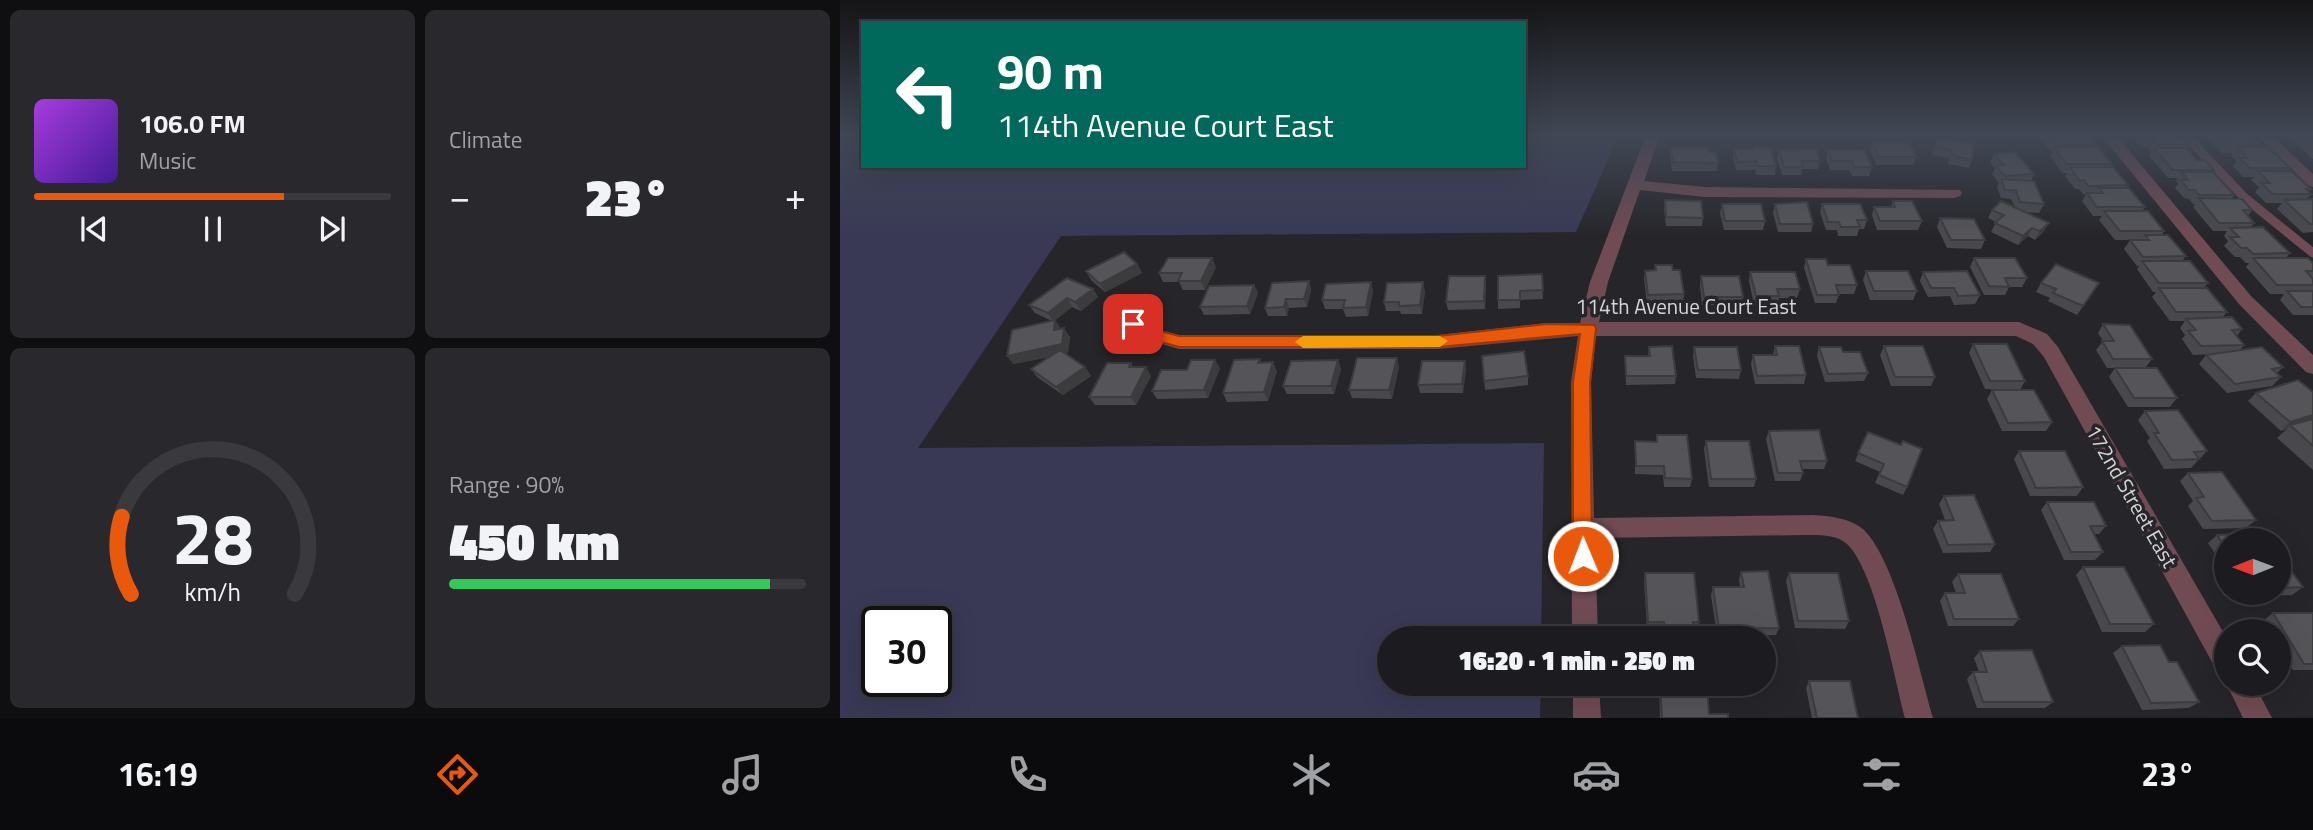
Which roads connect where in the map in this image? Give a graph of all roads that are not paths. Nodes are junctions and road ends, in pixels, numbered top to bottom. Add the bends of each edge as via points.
1 (1642, 169) edge
2 (2136, 169) edge
3 (2216, 169) edge
4 (2299, 169) edge
5 (2313, 182) edge
6 (1636, 185) junction
7 (1954, 193) dead end
8 (2313, 253) edge
9 (1133, 324) dead end
10 (1588, 328) junction
11 (2033, 334) joint
12 (2313, 367) edge
13 (1582, 528) junction
14 (1585, 626) edge
15 (2214, 641) edge
16 (1586, 696) edge
17 (2246, 696) edge
18 (1587, 718) edge
19 (1919, 718) edge
20 (2258, 718) edge

1 - 6 street
2 - 12 street via 2245,300
3 - 8 lane via 2237,192
4 - 5 street
6 - 7 street via 1705,192
6 - 10 street via 1599,282
9 - 10 street, 114th Avenue Court East via 1161,338 1193,342 1438,342
10 - 11 street, 114th Avenue Court East via 2001,328
10 - 13 street via 1581,382
11 - 15 street, 172nd Street East via 2051,352
13 - 14 street
13 - 19 street via 1798,524 1828,526 1854,537 1874,564
16 - 18 street
17 - 20 street

